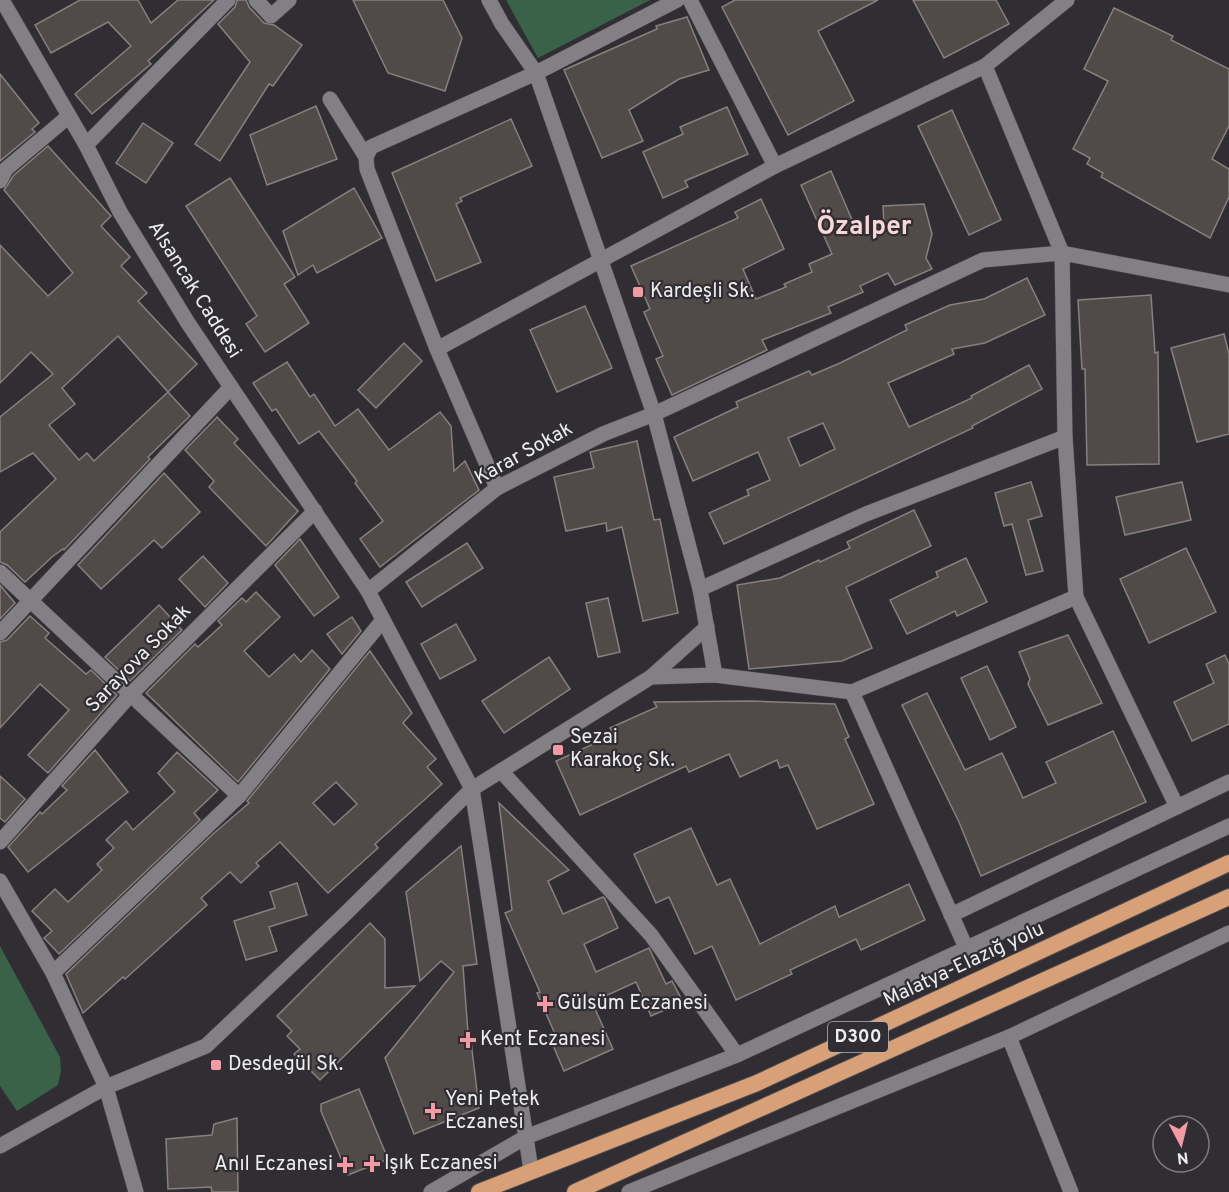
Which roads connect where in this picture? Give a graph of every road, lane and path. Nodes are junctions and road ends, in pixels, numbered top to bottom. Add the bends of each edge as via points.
1 (2, 0) edge
2 (228, 0) edge
3 (256, 0) edge
4 (289, 0) edge
5 (489, 0) edge
6 (677, 0) edge
7 (690, 0) edge
8 (1067, 0) edge
9 (985, 66) junction
10 (536, 73) junction
11 (330, 99) dead end
12 (69, 116) junction
13 (86, 145) junction
14 (366, 157) junction
15 (775, 166) junction
16 (0, 182) edge
17 (1062, 253) junction
18 (601, 261) junction
19 (1229, 285) edge
20 (437, 349) junction
21 (231, 387) junction
22 (654, 414) junction
23 (1065, 437) junction
24 (497, 488) junction
25 (315, 512) junction
26 (0, 572) edge
27 (700, 589) junction
28 (368, 591) junction
29 (1076, 597) junction
30 (28, 602) junction
31 (383, 620) junction
32 (707, 627) junction
33 (0, 633) edge
34 (715, 675) junction
35 (651, 676) junction
36 (852, 692) junction
37 (131, 694) junction
38 (501, 771) junction
39 (1229, 782) edge
40 (472, 789) junction
41 (239, 796) junction
42 (1177, 807) junction
43 (1229, 826) edge
44 (0, 842) edge
45 (1229, 863) edge
46 (0, 881) edge
47 (1229, 897) edge
48 (951, 915) junction
49 (1229, 933) edge
50 (967, 950) junction
51 (53, 973) junction
52 (1009, 1037) junction
53 (737, 1055) junction
54 (106, 1087) junction
55 (526, 1137) junction
56 (0, 1146) edge
57 (531, 1170) junction
58 (136, 1192) edge
59 (431, 1192) edge
60 (479, 1192) edge
61 (574, 1192) edge
62 (629, 1192) edge
63 (1071, 1192) edge

1 - 12 street, Alsancak Caddesi
2 - 13 street
3 - 4 street via 271,16
5 - 10 street
6 - 10 street
7 - 15 street
8 - 9 street
9 - 15 street
9 - 17 street
10 - 14 street via 371,147
10 - 18 street
11 - 14 street
12 - 13 street, Alsancak Caddesi
12 - 16 street via 6,169
13 - 21 street, Alsancak Caddesi via 120,212
14 - 20 street via 367,169
15 - 18 street
17 - 19 street, Karar Sokak
17 - 22 street, Karar Sokak via 983,260
17 - 23 street
18 - 20 street
18 - 22 street
20 - 24 street
21 - 25 street, Alsancak Caddesi
21 - 30 street
22 - 24 street, Karar Sokak via 603,434
22 - 27 street
23 - 27 street via 866,514
23 - 29 street
24 - 28 street, Karar Sokak
25 - 28 street, Alsancak Caddesi
25 - 37 street, Sarayova Sokak
26 - 30 street
27 - 32 street
28 - 31 street, Alsancak Caddesi
29 - 36 street
29 - 42 street
30 - 33 street
30 - 37 street
31 - 40 street, Alsancak Caddesi
31 - 41 street
32 - 34 street
32 - 35 street
34 - 35 street
34 - 36 street
35 - 38 street
36 - 48 street
37 - 41 street
37 - 44 street, Sarayova Sokak
38 - 40 street
38 - 53 street via 651,935
39 - 42 street
40 - 54 street via 206,1047
40 - 55 street, Alsancak Caddesi
41 - 51 street
42 - 48 street
43 - 50 street
45 - 57 highway, Malatya-Elazığ yolu / D300 via 757,1083
46 - 51 street
47 - 61 highway, D300
48 - 50 street
49 - 52 street
50 - 53 street
51 - 54 street
52 - 62 street
52 - 63 street
53 - 55 street
54 - 56 street
54 - 58 street
55 - 57 street, Alsancak Caddesi
55 - 59 street
57 - 60 highway, Malatya-Elazığ yolu / D300

